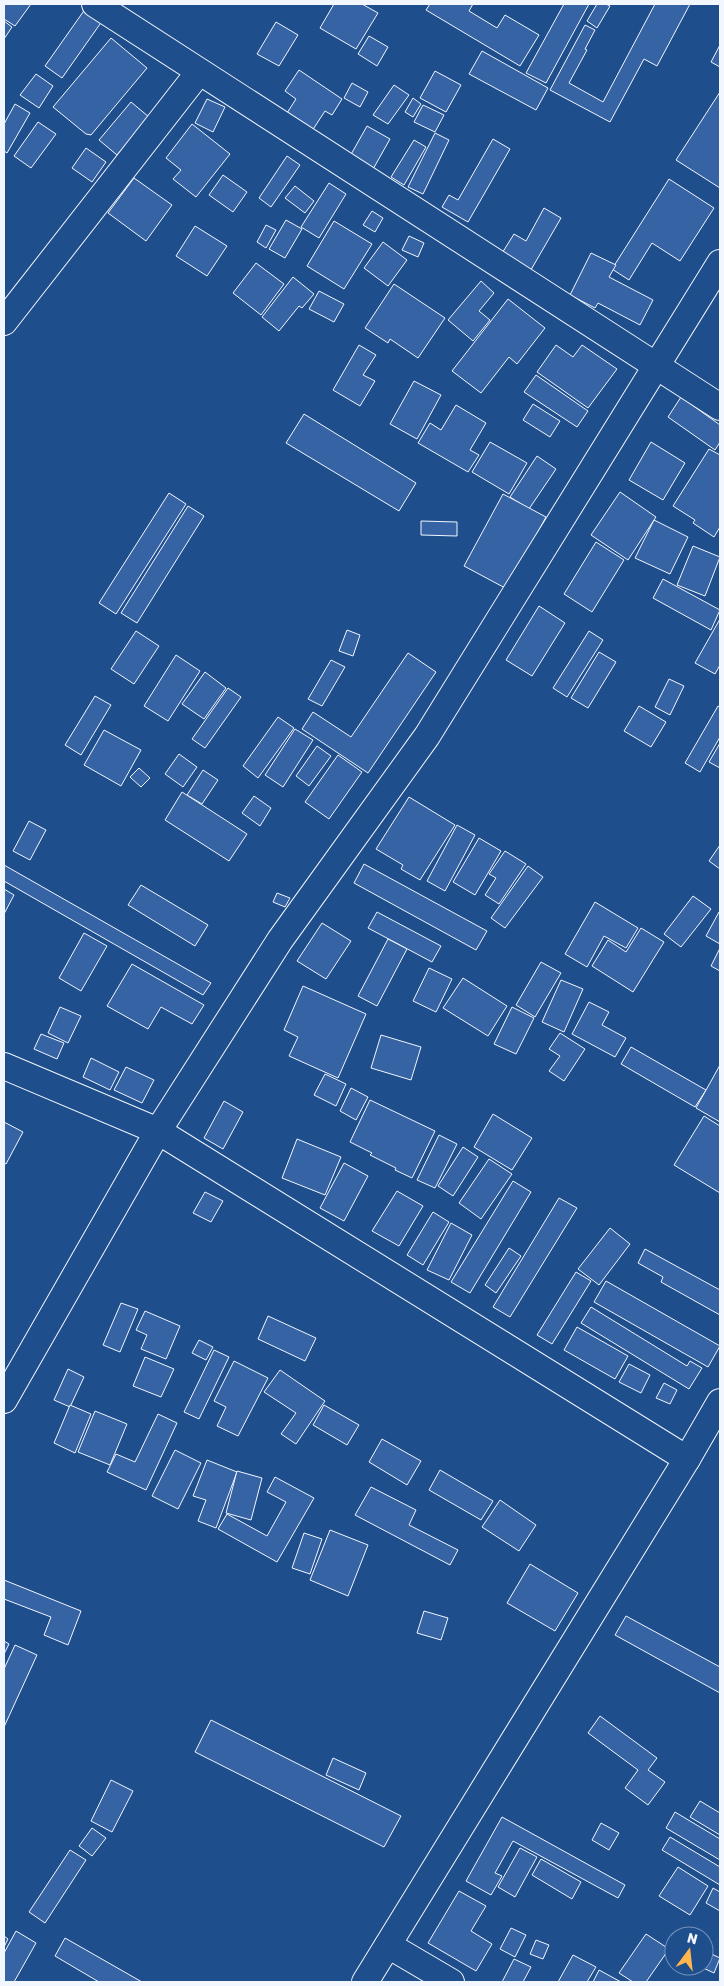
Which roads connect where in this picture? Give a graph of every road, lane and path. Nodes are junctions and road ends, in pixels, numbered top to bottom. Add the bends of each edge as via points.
1 (95, 4) edge
2 (199, 72) junction
3 (720, 263) edge
4 (4, 322) edge
5 (655, 366) junction
6 (720, 407) edge
7 (4, 1066) edge
8 (158, 1131) junction
9 (4, 1400) edge
10 (720, 1402) edge
11 (687, 1459) junction
12 (388, 1945) junction
13 (365, 1982) edge
14 (451, 1982) edge

1 - 2 street
2 - 4 street
2 - 5 street
3 - 5 street
5 - 6 street
5 - 8 street via 427,736 280,940
7 - 8 street
8 - 9 street
8 - 11 street
10 - 11 street
11 - 12 street
12 - 13 street
12 - 14 street

